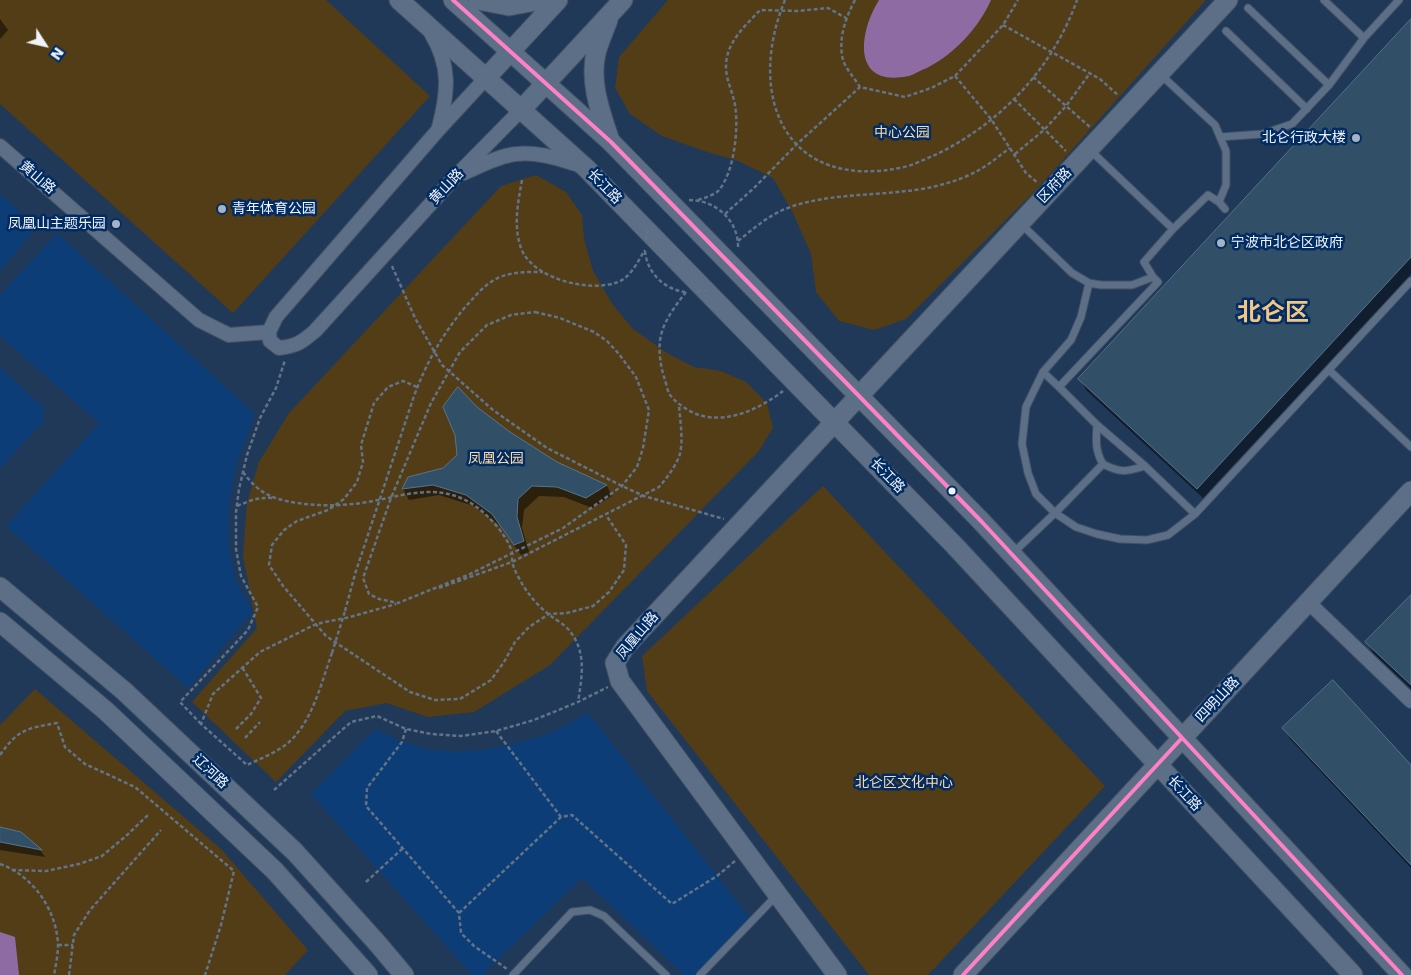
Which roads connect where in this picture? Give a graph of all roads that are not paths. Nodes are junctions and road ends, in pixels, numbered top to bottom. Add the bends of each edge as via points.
1 (399, 0) edge
2 (453, 0) edge
3 (478, 0) edge
4 (542, 0) edge
5 (558, 0) edge
6 (1228, 0) edge
7 (1324, 0) edge
8 (1399, 0) edge
9 (617, 6) edge
10 (1248, 8) dead end
11 (424, 22) junction
12 (1226, 31) dead end
13 (1364, 38) junction
14 (510, 52) junction
15 (1160, 73) junction
16 (486, 78) junction
17 (546, 84) junction
18 (1329, 85) junction
19 (1307, 108) junction
20 (521, 110) junction
21 (438, 129) junction
22 (1220, 137) junction
23 (611, 142) junction
24 (0, 146) edge
25 (1089, 149) junction
26 (586, 168) junction
27 (456, 176) junction
28 (1219, 202) junction
29 (1225, 209) dead end
30 (1020, 223) junction
31 (1173, 229) junction
32 (1153, 276) junction
33 (1411, 281) edge
34 (1089, 283) junction
35 (269, 332) junction
36 (1329, 370) junction
37 (882, 371) joint
38 (1043, 372) junction
39 (1059, 387) junction
40 (859, 396) junction
41 (834, 422) junction
42 (1098, 424) junction
43 (1411, 447) edge
44 (1103, 464) junction
45 (1144, 466) junction
46 (1411, 491) edge
47 (1055, 512) junction
48 (1195, 514) junction
49 (1011, 554) junction
50 (0, 587) edge
51 (1308, 602) junction
52 (0, 622) edge
53 (1411, 701) edge
54 (1182, 739) junction
55 (1157, 765) junction
56 (778, 894) junction
57 (514, 974) edge
58 (368, 975) edge
59 (404, 975) edge
60 (666, 975) edge
61 (700, 975) edge
62 (837, 975) edge
63 (963, 975) edge
64 (1353, 975) edge
65 (1402, 975) edge

1 - 11 main road, 长江路
2 - 14 main road
3 - 4 main road via 510,6
5 - 14 main road
6 - 15 main road, 区府路
7 - 13 lane
8 - 13 lane
9 - 17 main road, 黄山路
9 - 23 main road via 596,53 594,68 594,85
10 - 18 lane
11 - 16 main road, 长江路
11 - 21 street via 441,54 448,87
12 - 19 lane
13 - 18 lane
14 - 16 main road
14 - 17 main road
15 - 22 lane via 1215,125
15 - 25 main road, 区府路
16 - 20 main road, 长江路
16 - 21 street
17 - 20 main road, 黄山路
17 - 23 main road
18 - 19 lane
19 - 22 lane via 1292,124 1262,134
20 - 26 main road, 长江路
20 - 27 street, 黄山路
21 - 35 street via 276,317
22 - 28 lane via 1226,150 1226,185
23 - 40 main road
24 - 35 street, 黄山路 via 199,320 229,335
25 - 30 main road, 区府路
25 - 31 lane
26 - 27 street via 554,158 516,154
26 - 41 main road, 长江路
27 - 35 street, 黄山路 via 316,331 300,344 280,348 270,341
28 - 29 lane
28 - 31 lane via 1208,195
30 - 34 lane via 1072,273
30 - 37 main road, 区府路
31 - 32 lane via 1144,262
32 - 34 lane via 1132,285
32 - 39 lane via 1158,282
33 - 36 lane
34 - 38 lane via 1081,317 1071,340
36 - 43 lane
36 - 48 lane
37 - 40 main road, 凤凰山路
38 - 39 lane
38 - 47 lane via 1026,407 1022,444 1036,494
39 - 42 lane
40 - 41 main road, 凤凰山路
40 - 49 main road
41 - 55 main road, 长江路 via 955,546
41 - 56 main road, 凤凰山路 via 625,647 615,663 620,681
42 - 44 lane via 1095,443
42 - 45 lane
44 - 45 lane via 1127,472
44 - 47 lane
45 - 48 lane
46 - 51 main road, 四明山路
47 - 48 lane via 1076,527 1097,534 1147,540 1168,534
47 - 49 lane
49 - 54 main road
50 - 59 main road, 辽河路 via 124,691 295,852
51 - 53 street
51 - 54 main road, 四明山路
52 - 58 main road, 辽河路 via 106,711 268,865
54 - 55 main road, 四明山路
54 - 65 main road
55 - 63 main road, 四明山路
55 - 64 main road, 长江路
56 - 61 lane
56 - 62 main road, 凤凰山路
57 - 60 lane via 572,912 590,910 604,916

